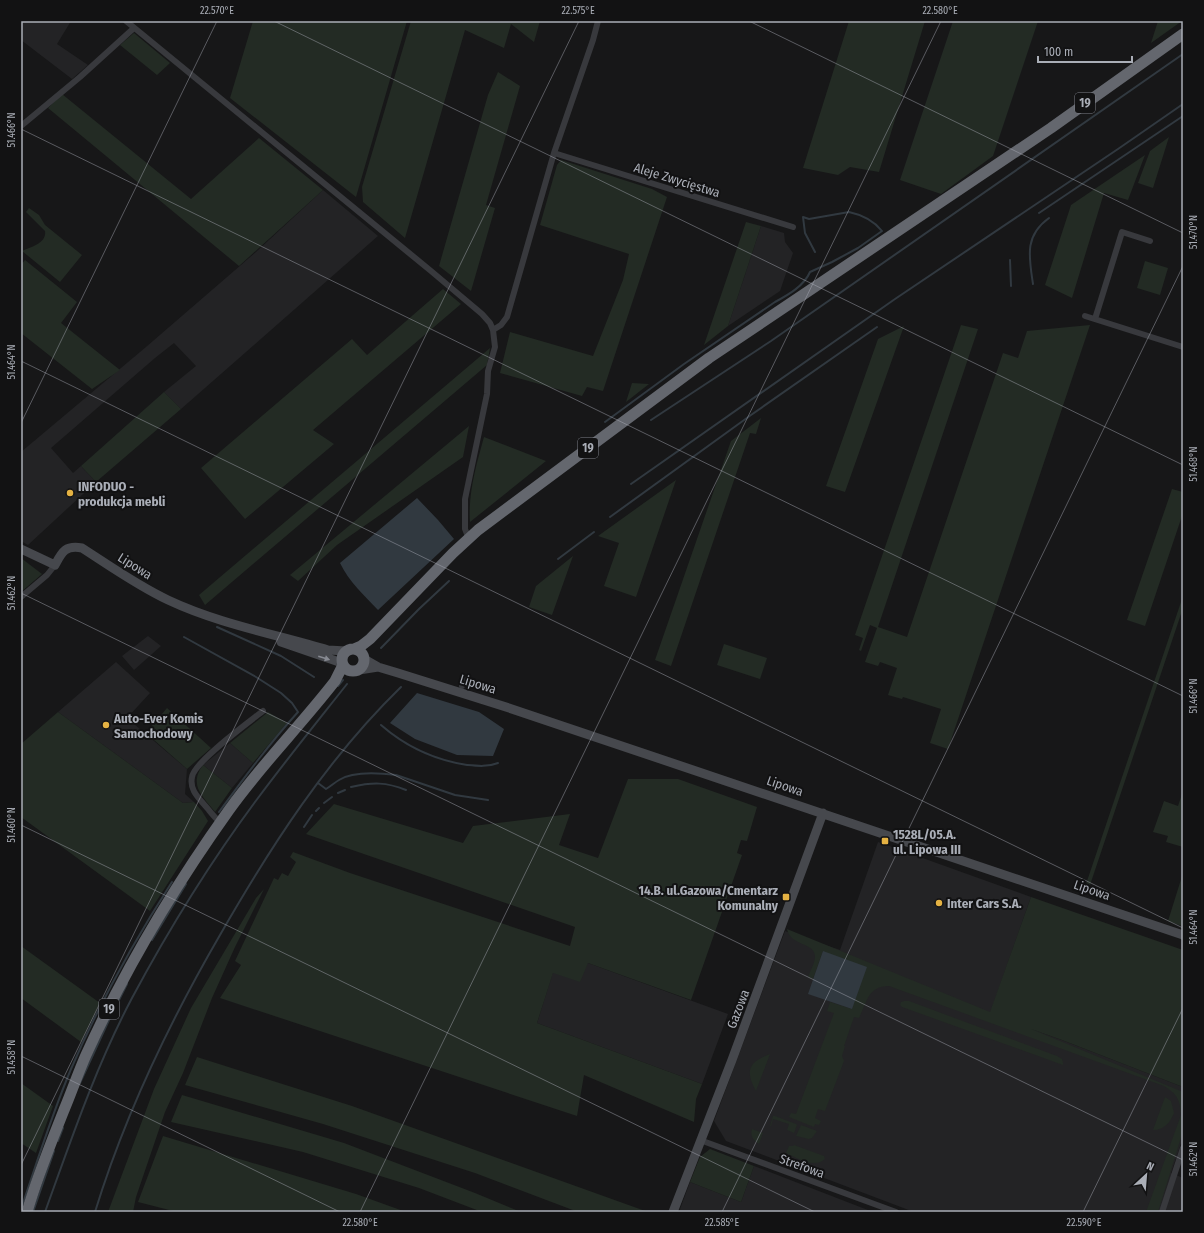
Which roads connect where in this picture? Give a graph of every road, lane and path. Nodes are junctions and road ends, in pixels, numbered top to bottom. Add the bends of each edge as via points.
1 (126, 21) edge
2 (598, 21) edge
3 (134, 28) junction
4 (1183, 34) edge
5 (21, 126) edge
6 (554, 153) junction
7 (793, 227) dead end
8 (1150, 241) dead end
9 (1085, 316) dead end
10 (1095, 319) junction
11 (493, 330) junction
12 (1183, 347) edge
13 (469, 539) junction
14 (21, 549) edge
15 (55, 565) junction
16 (21, 597) edge
17 (235, 624) junction
18 (357, 653) junction
19 (348, 667) junction
20 (378, 667) junction
21 (462, 679) dead end
22 (462, 686) dead end
23 (263, 711) dead end
24 (823, 813) junction
25 (220, 822) junction
26 (1183, 935) edge
27 (700, 1140) junction
28 (1183, 1148) edge
29 (27, 1212) edge
30 (673, 1212) edge
31 (896, 1212) edge
32 (1162, 1212) edge

1 - 3 street
2 - 6 street
3 - 5 street
3 - 11 street via 482,314
4 - 13 highway, 19 via 1051,128 709,358
6 - 7 street, Aleje Zwycięstwa
6 - 11 street via 507,317 502,325
8 - 10 street via 1122,232
9 - 10 street
10 - 12 street
11 - 13 street via 495,347 488,371 487,394 465,499 465,529
13 - 18 highway, 19 via 361,646
14 - 15 street
15 - 16 street
15 - 17 street, Lipowa via 64,550 82,548 169,601
17 - 18 street, Lipowa via 328,650
17 -> 19 street, Lipowa
18 - 19 highway via 342,657
18 - 19 highway via 363,664
18 - 20 street, Lipowa
19 - 20 street, Lipowa
19 - 25 highway, 19 via 253,778
20 - 24 street, Lipowa
21 - 22 street
23 - 25 street via 205,759 192,776 196,796
24 - 26 street, Lipowa
24 - 27 street, Gazowa
25 - 29 highway, 19 via 151,930 119,989 86,1056
27 - 30 street, Gazowa
27 - 31 street, Strefowa
28 - 32 street

